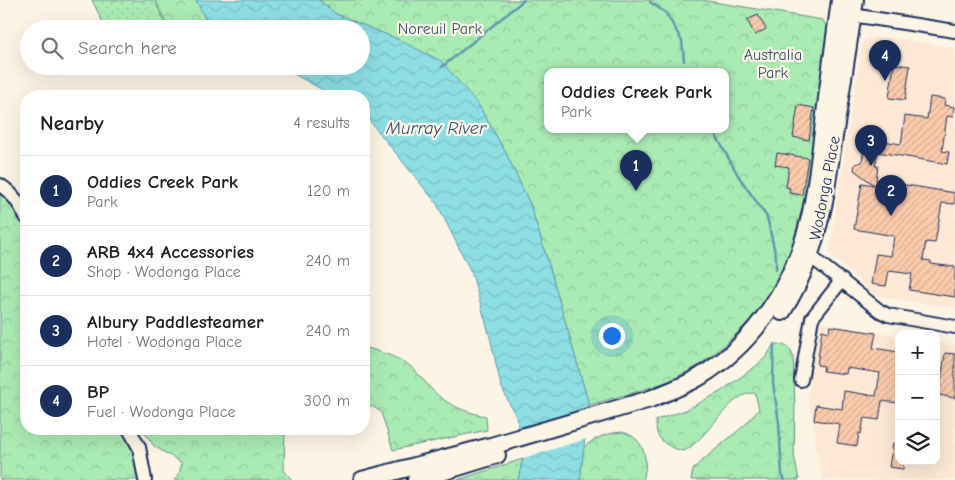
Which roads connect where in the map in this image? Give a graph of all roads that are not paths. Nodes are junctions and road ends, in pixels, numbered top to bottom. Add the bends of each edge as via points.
1 (846, 7) edge
2 (955, 31) edge
3 (0, 185) edge
4 (20, 205) edge
5 (810, 256) junction
6 (842, 280) junction
7 (955, 327) edge
8 (801, 380) dead end
9 (604, 418) junction
10 (132, 435) edge
11 (493, 451) junction
12 (145, 480) edge
13 (362, 480) edge
14 (416, 480) edge

1 - 2 street
1 - 5 main road, Wodonga Place via 824,202
1 - 9 main road, Wodonga Place via 809,222 785,285 742,343 703,374 672,391
3 - 4 street via 9,190
5 - 6 street
5 - 9 main road, Wodonga Place via 794,293 776,320 730,368 702,387 663,406
6 - 7 street via 888,315
6 - 8 street via 812,318
9 - 11 main road, Wodonga Place
10 - 12 street via 139,447
11 - 13 main road
11 - 14 main road

